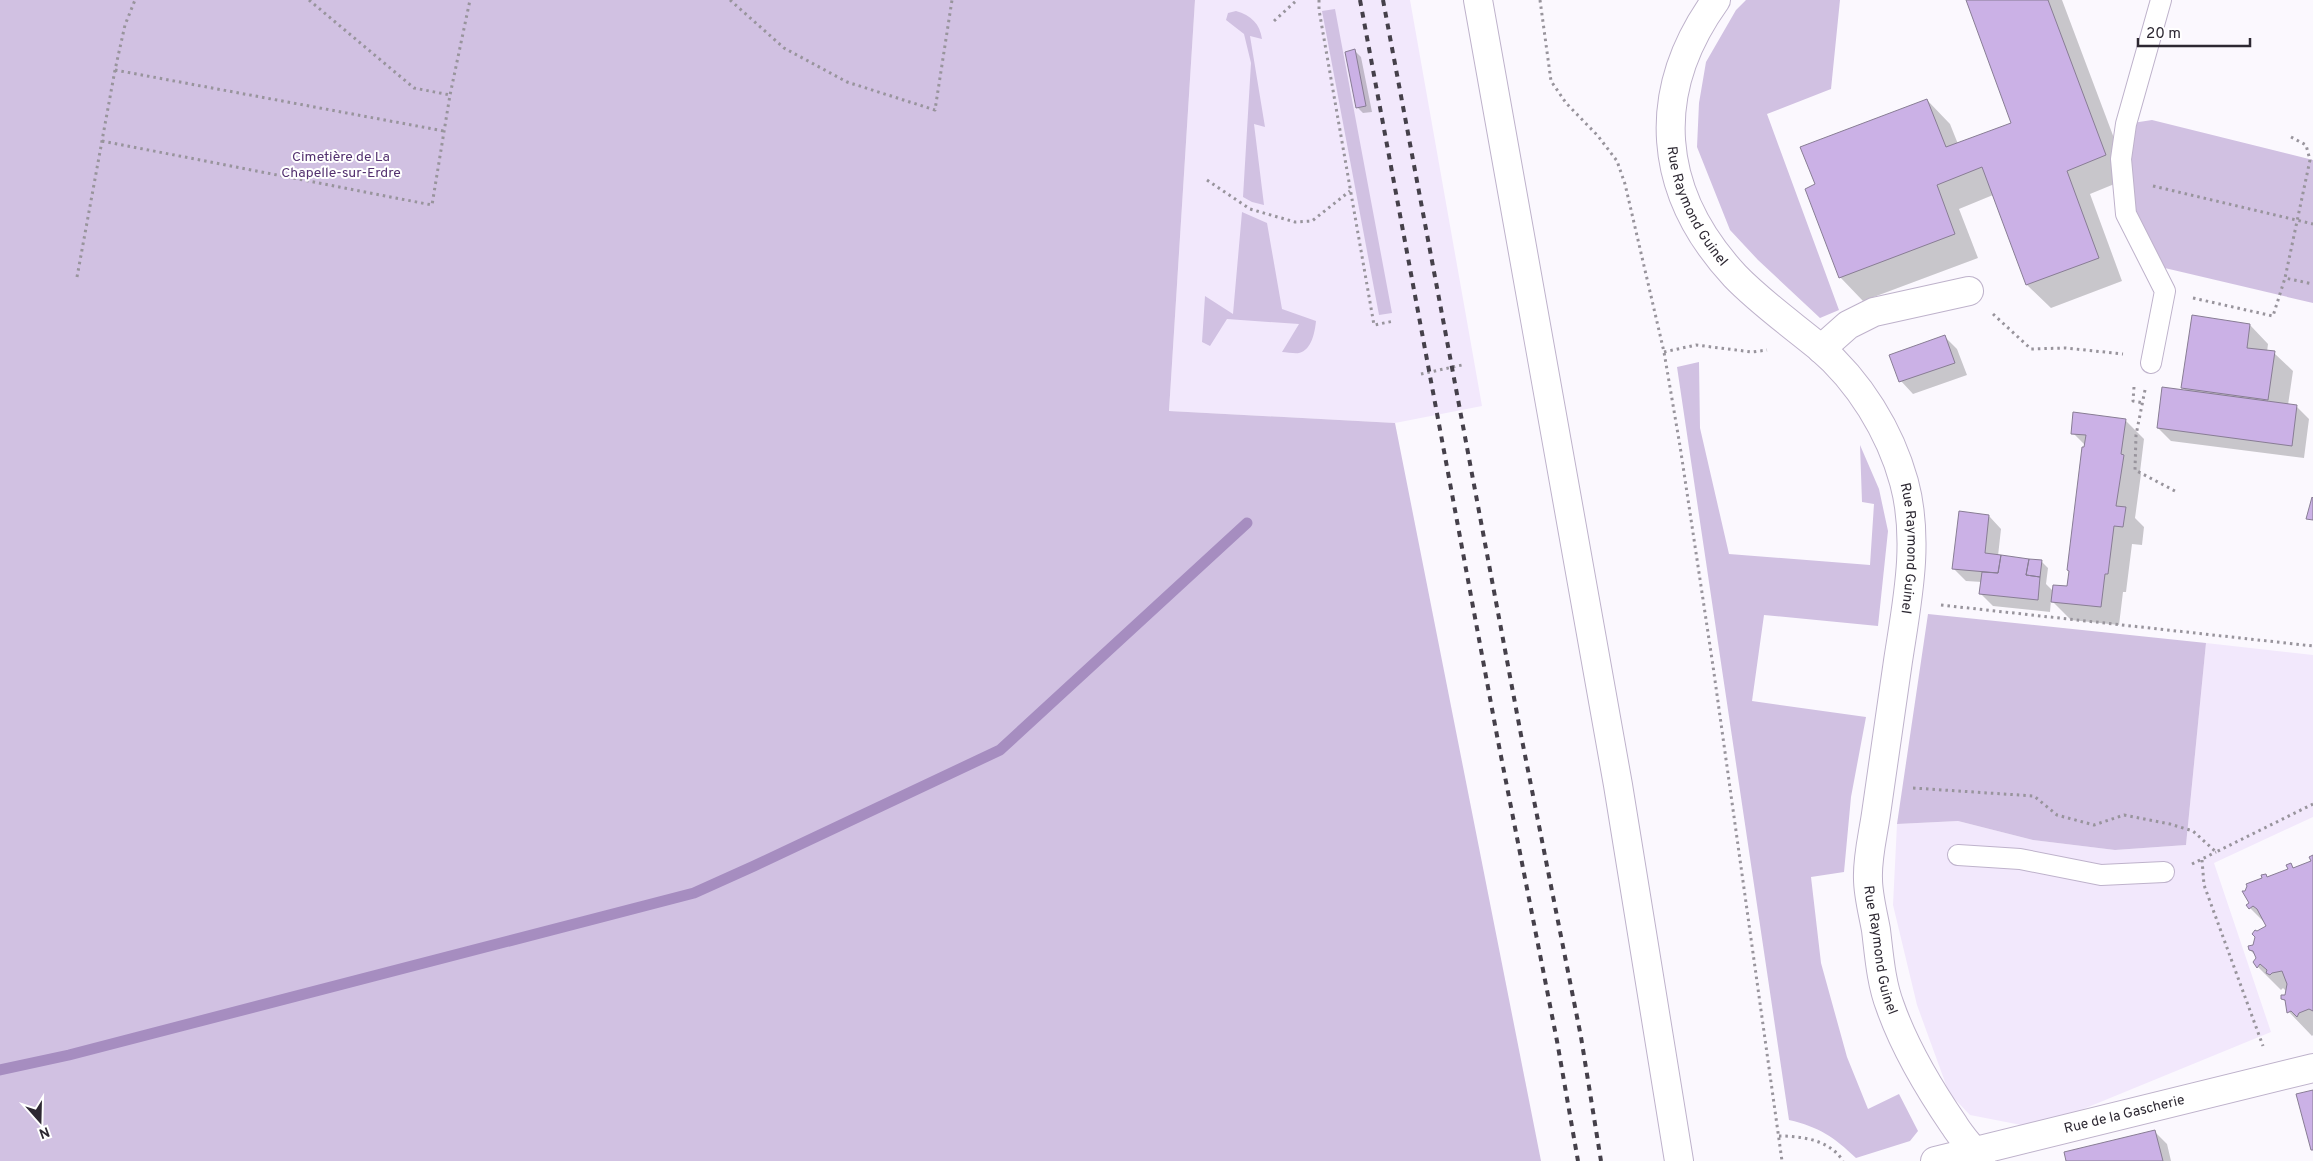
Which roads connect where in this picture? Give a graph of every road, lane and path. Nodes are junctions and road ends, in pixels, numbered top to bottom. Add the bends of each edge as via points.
1 (135, 0) edge
2 (309, 0) edge
3 (470, 0) edge
4 (730, 0) edge
5 (952, 0) edge
6 (1297, 0) edge
7 (1319, 0) edge
8 (1478, 0) edge
9 (1540, 0) edge
10 (1716, 0) edge
11 (2161, 0) edge
12 (1274, 21) dead end
13 (115, 70) junction
14 (450, 95) junction
15 (444, 131) junction
16 (2291, 137) dead end
17 (102, 142) junction
18 (2121, 158) junction
19 (1207, 180) dead end
20 (1350, 191) junction
21 (2298, 220) junction
22 (2313, 224) edge
23 (78, 277) dead end
24 (2285, 278) junction
25 (2313, 284) edge
26 (1969, 291) joint
27 (2165, 291) junction
28 (1394, 321) dead end
29 (1815, 344) junction
30 (1664, 352) junction
31 (2128, 354) dead end
32 (2151, 363) joint
33 (1462, 365) dead end
34 (1421, 374) dead end
35 (2134, 382) dead end
36 (2143, 403) junction
37 (2174, 491) dead end
38 (1907, 602) junction
39 (2313, 646) edge
40 (1880, 786) junction
41 (2313, 804) edge
42 (1958, 855) dead end
43 (2202, 860) dead end
44 (2164, 872) dead end
45 (2260, 1039) dead end
46 (2313, 1068) edge
47 (1779, 1136) junction
48 (1978, 1157) edge
49 (1679, 1161) edge
50 (1782, 1161) edge
51 (1843, 1161) edge
52 (1935, 1161) edge

1 - 13 path via 125,25
2 - 14 path via 414,88
3 - 14 path
4 - 5 path via 784,48 847,82 935,110
6 - 12 path
7 - 20 path
8 - 49 street via 1618,785
9 - 30 path via 1551,81 1566,103 1598,136 1620,168
10 - 29 street, Rue Raymond Guinel via 1689,42 1678,74 1671,133 1677,176 1693,218 1712,248 1736,276
11 - 18 lane via 2126,124
13 - 15 path
13 - 17 path
14 - 15 path
15 - 17 path via 432,205
16 - 21 path via 2306,145 2310,160
17 - 23 path
18 - 21 path via 2155,188
18 - 27 lane via 2126,214
19 - 20 path via 1250,209 1295,222 1312,221
20 - 28 path via 1374,325
21 - 22 path
21 - 24 path
24 - 25 path
24 - 27 path via 2273,316
26 - 29 street via 1874,312
26 - 31 path via 2031,349 2066,348
27 - 32 lane
29 - 30 path via 1760,351 1696,345
29 - 38 street, Rue Raymond Guinel via 1866,401 1891,446 1903,480 1913,531
30 - 47 path via 1713,666
32 - 36 path
33 - 34 path
35 - 36 path via 2132,400
36 - 37 path via 2136,435 2135,470
38 - 39 path
38 - 40 street, Rue Raymond Guinel
40 - 41 path via 2034,796 2058,814 2094,825 2124,815 2194,831 2216,852
40 - 48 street, Rue Raymond Guinel via 1868,878 1889,1004 1917,1065 1954,1126
42 - 44 lane via 2020,859 2101,875
43 - 45 path via 2204,885
46 - 48 street, Rue de la Gascherie
47 - 50 path
47 - 51 path via 1813,1140 1839,1154
48 - 52 street, Rue de la Gascherie

